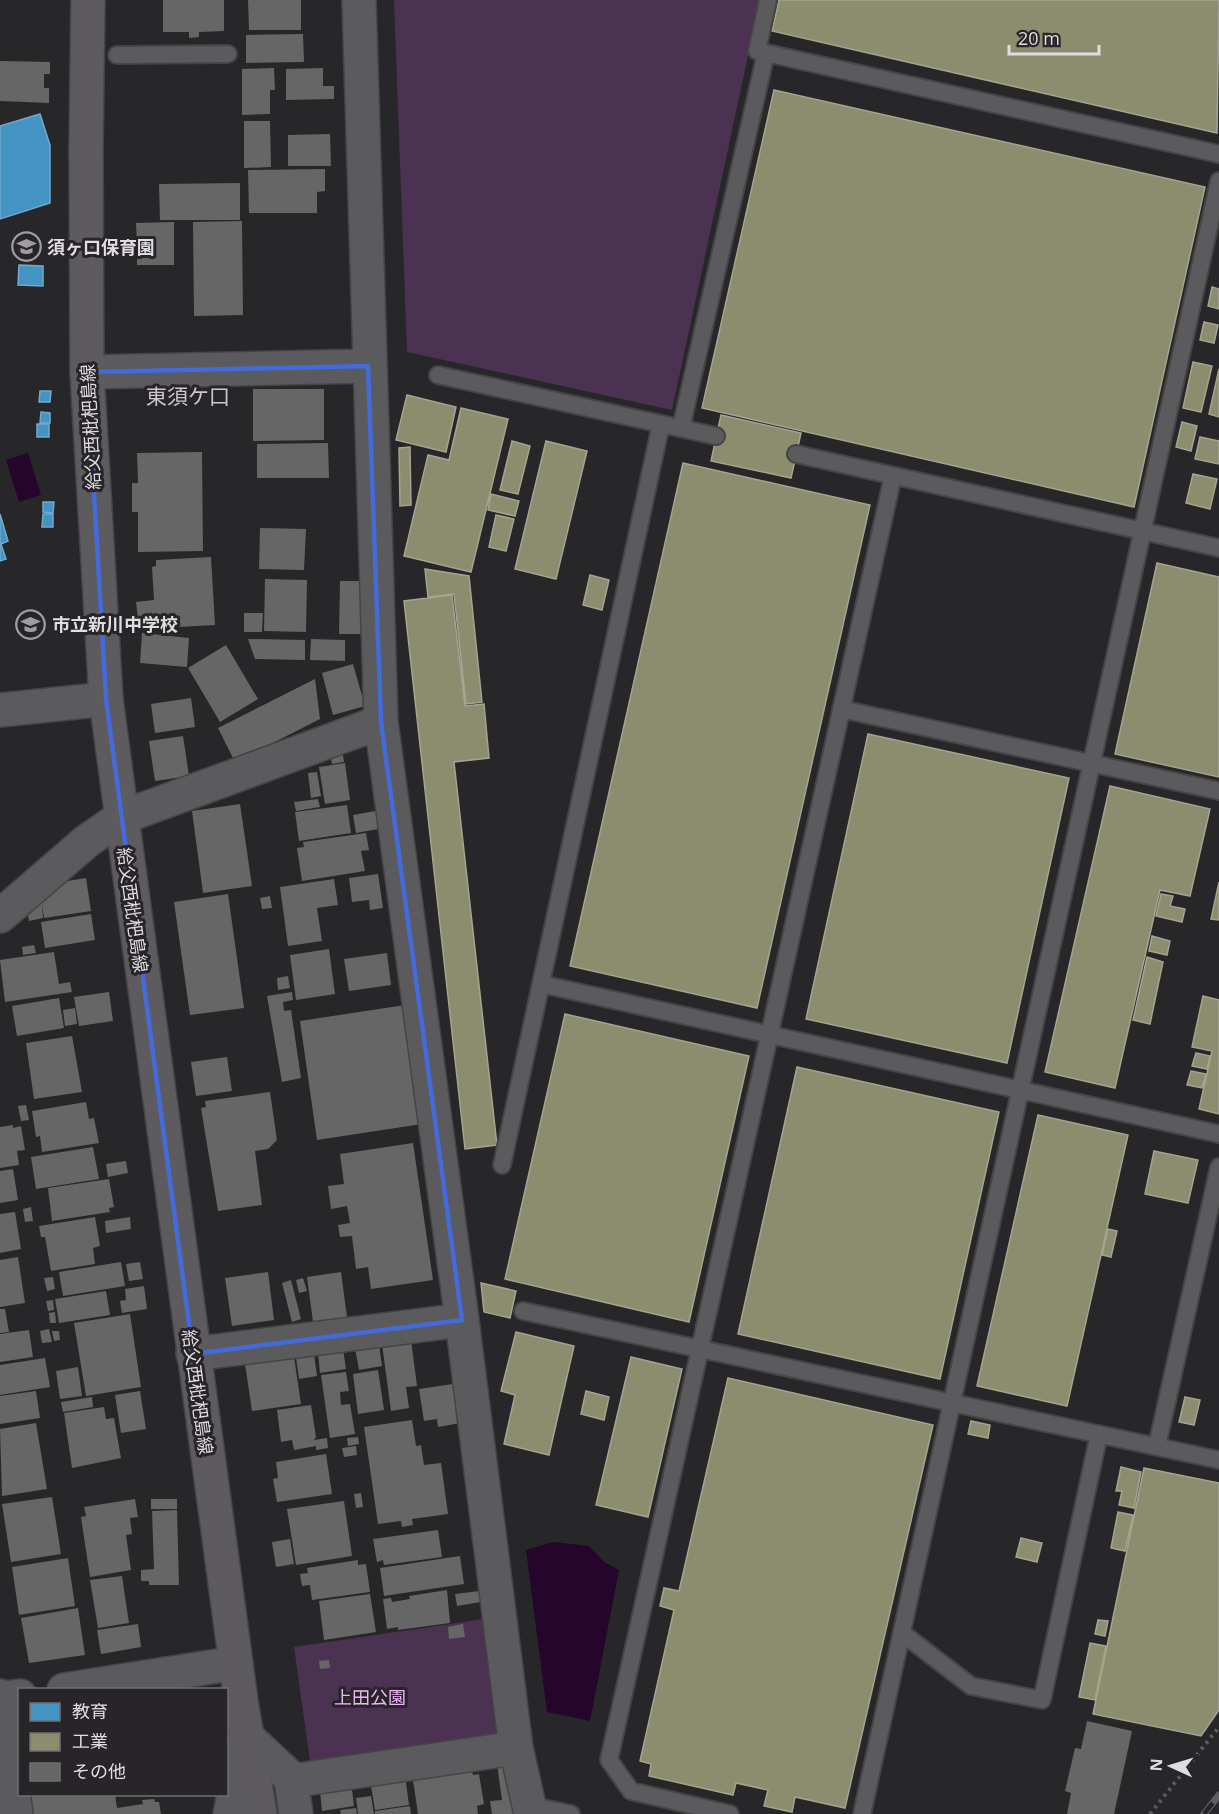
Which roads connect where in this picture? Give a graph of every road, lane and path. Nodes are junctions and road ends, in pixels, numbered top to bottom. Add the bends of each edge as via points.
1 (88, 0) edge
2 (359, 0) edge
3 (768, 0) edge
4 (766, 53) junction
5 (228, 54) dead end
6 (117, 55) dead end
7 (1219, 154) edge
8 (1219, 181) edge
9 (368, 366) junction
10 (87, 372) junction
11 (438, 375) dead end
12 (661, 424) junction
13 (681, 428) junction
14 (716, 436) dead end
15 (796, 454) dead end
16 (893, 476) junction
17 (1141, 531) junction
18 (1219, 548) edge
19 (106, 699) junction
20 (841, 709) junction
21 (0, 710) edge
22 (381, 722) junction
23 (1090, 763) junction
24 (1219, 791) edge
25 (120, 818) junction
26 (0, 916) edge
27 (541, 984) junction
28 (769, 1034) junction
29 (1019, 1090) junction
30 (1219, 1134) edge
31 (502, 1165) dead end
32 (1219, 1167) edge
33 (523, 1311) dead end
34 (462, 1320) junction
35 (700, 1348) junction
36 (193, 1354) junction
37 (951, 1402) junction
38 (1099, 1434) junction
39 (1157, 1446) junction
40 (1219, 1460) edge
41 (902, 1633) junction
42 (236, 1664) junction
43 (71, 1688) edge
44 (18, 1696) edge
45 (0, 1698) edge
46 (1219, 1727) edge
47 (246, 1736) junction
48 (516, 1748) junction
49 (291, 1781) junction
50 (530, 1810) edge
51 (16, 1814) edge
52 (230, 1814) edge
53 (260, 1814) edge
54 (296, 1814) edge
55 (571, 1814) edge
56 (730, 1814) edge
57 (862, 1814) edge
58 (1150, 1814) edge

1 - 10 main road, 給父西枇杷島線
2 - 9 street
3 - 4 lane via 757,51
4 - 7 lane
4 - 13 lane
5 - 6 lane
8 - 17 lane
9 - 10 street
9 - 22 street
10 - 19 main road, 給父西枇杷島線
11 - 12 lane
12 - 13 lane
12 - 27 lane
13 - 14 lane
15 - 16 lane
16 - 17 lane
16 - 20 lane
17 - 18 lane
17 - 23 lane
19 - 21 street
19 - 25 main road, 給父西枇杷島線
20 - 23 lane
20 - 28 lane
22 - 25 street
22 - 34 street
23 - 24 lane
23 - 29 lane
25 - 26 street via 87,841
25 - 36 main road, 給父西枇杷島線
27 - 28 lane
27 - 31 lane
28 - 29 lane
28 - 35 lane
29 - 30 lane
29 - 37 lane
32 - 39 lane
33 - 35 lane
34 - 36 street
34 - 48 street
35 - 37 lane
35 - 56 lane via 609,1760 631,1791
36 - 42 main road, 給父西枇杷島線
37 - 38 lane
37 - 41 lane
38 - 39 lane
38 - 41 lane via 1042,1700 971,1686
39 - 40 lane
41 - 57 lane
42 - 43 street
42 - 47 main road, 給父西枇杷島線
44 - 45 street
45 - 51 street
46 - 58 path
47 - 49 street
47 - 52 street
47 - 53 main road, 給父西枇杷島線
48 - 49 street
48 - 50 street
49 - 54 street
50 - 55 lane

